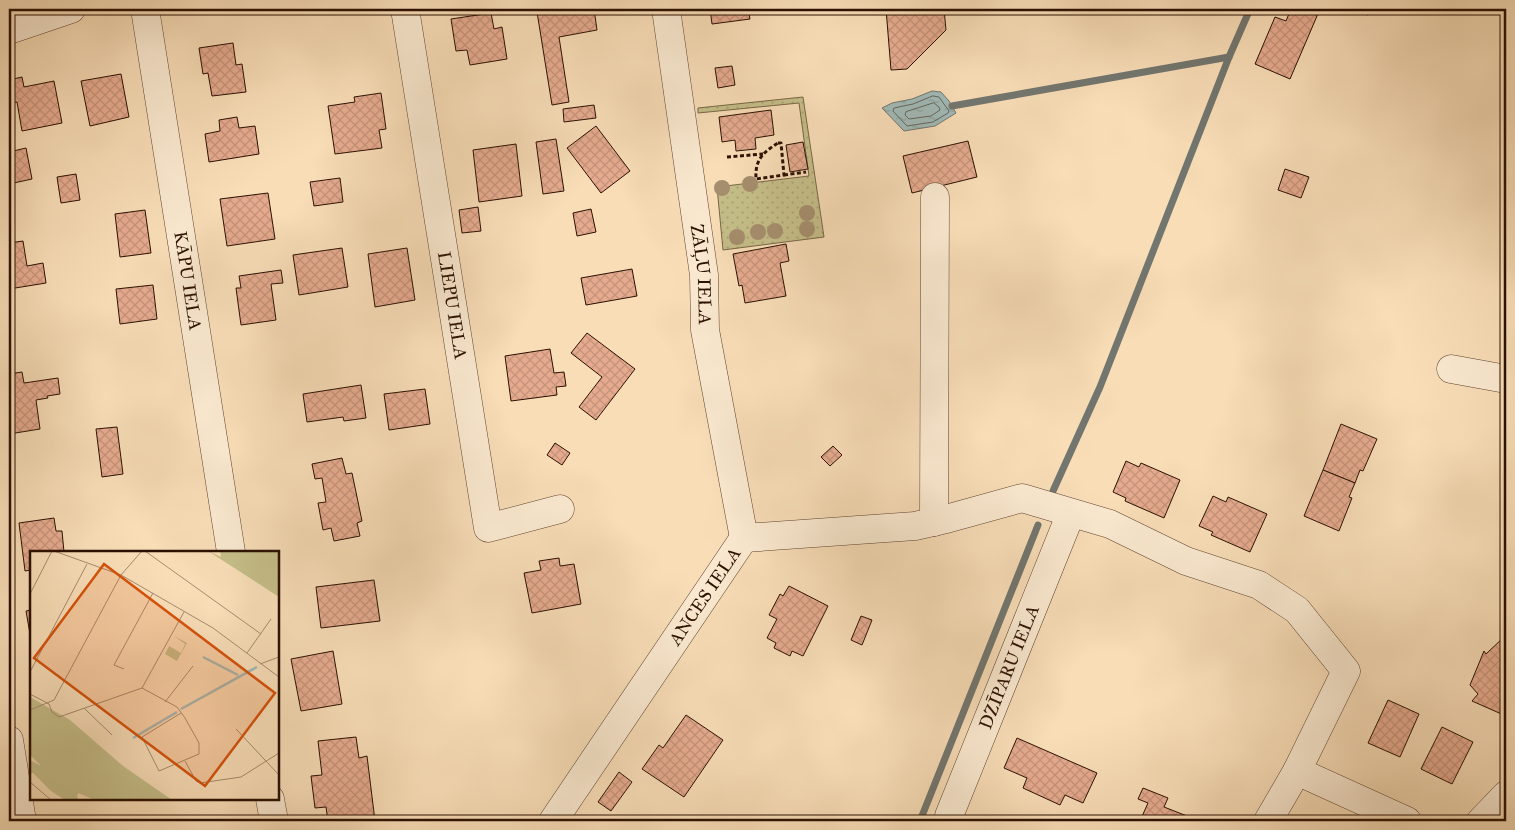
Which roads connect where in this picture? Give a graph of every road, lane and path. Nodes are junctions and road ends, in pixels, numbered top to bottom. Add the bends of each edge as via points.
1 (71, 9) edge
2 (145, 9) edge
3 (405, 9) edge
4 (666, 9) edge
5 (9, 30) edge
6 (764, 154) junction
7 (727, 157) dead end
8 (806, 172) dead end
9 (784, 175) junction
10 (935, 197) dead end
11 (1451, 369) dead end
12 (1506, 379) edge
13 (560, 509) dead end
14 (1071, 513) junction
15 (940, 520) junction
16 (744, 538) junction
17 (231, 551) edge
18 (9, 740) edge
19 (1297, 771) junction
20 (1506, 795) edge
21 (270, 800) edge
22 (22, 821) edge
23 (274, 821) edge
24 (552, 821) edge
25 (951, 821) edge
26 (1268, 821) edge
27 (1407, 821) edge
28 (1481, 821) edge

1 - 5 street
2 - 17 street, KĀPU IELA
3 - 13 street, LIEPU IELA via 488,528
4 - 16 street, ZĀĻU IELA via 704,275 705,330
6 - 7 path
6 - 9 path via 781,141
6 - 9 path via 755,167 756,179
8 - 9 path
10 - 15 street
11 - 12 street
14 - 15 street, ANCES IELA via 1022,498
14 - 19 street, ANCES IELA via 1110,524 1186,561 1259,586 1296,610 1346,670
14 - 25 street, DZĪPARU IELA via 948,816
15 - 16 street, ANCES IELA via 915,526
16 - 24 street, ANCES IELA
18 - 22 street
19 - 26 street
19 - 27 street
20 - 28 street
21 - 23 street

